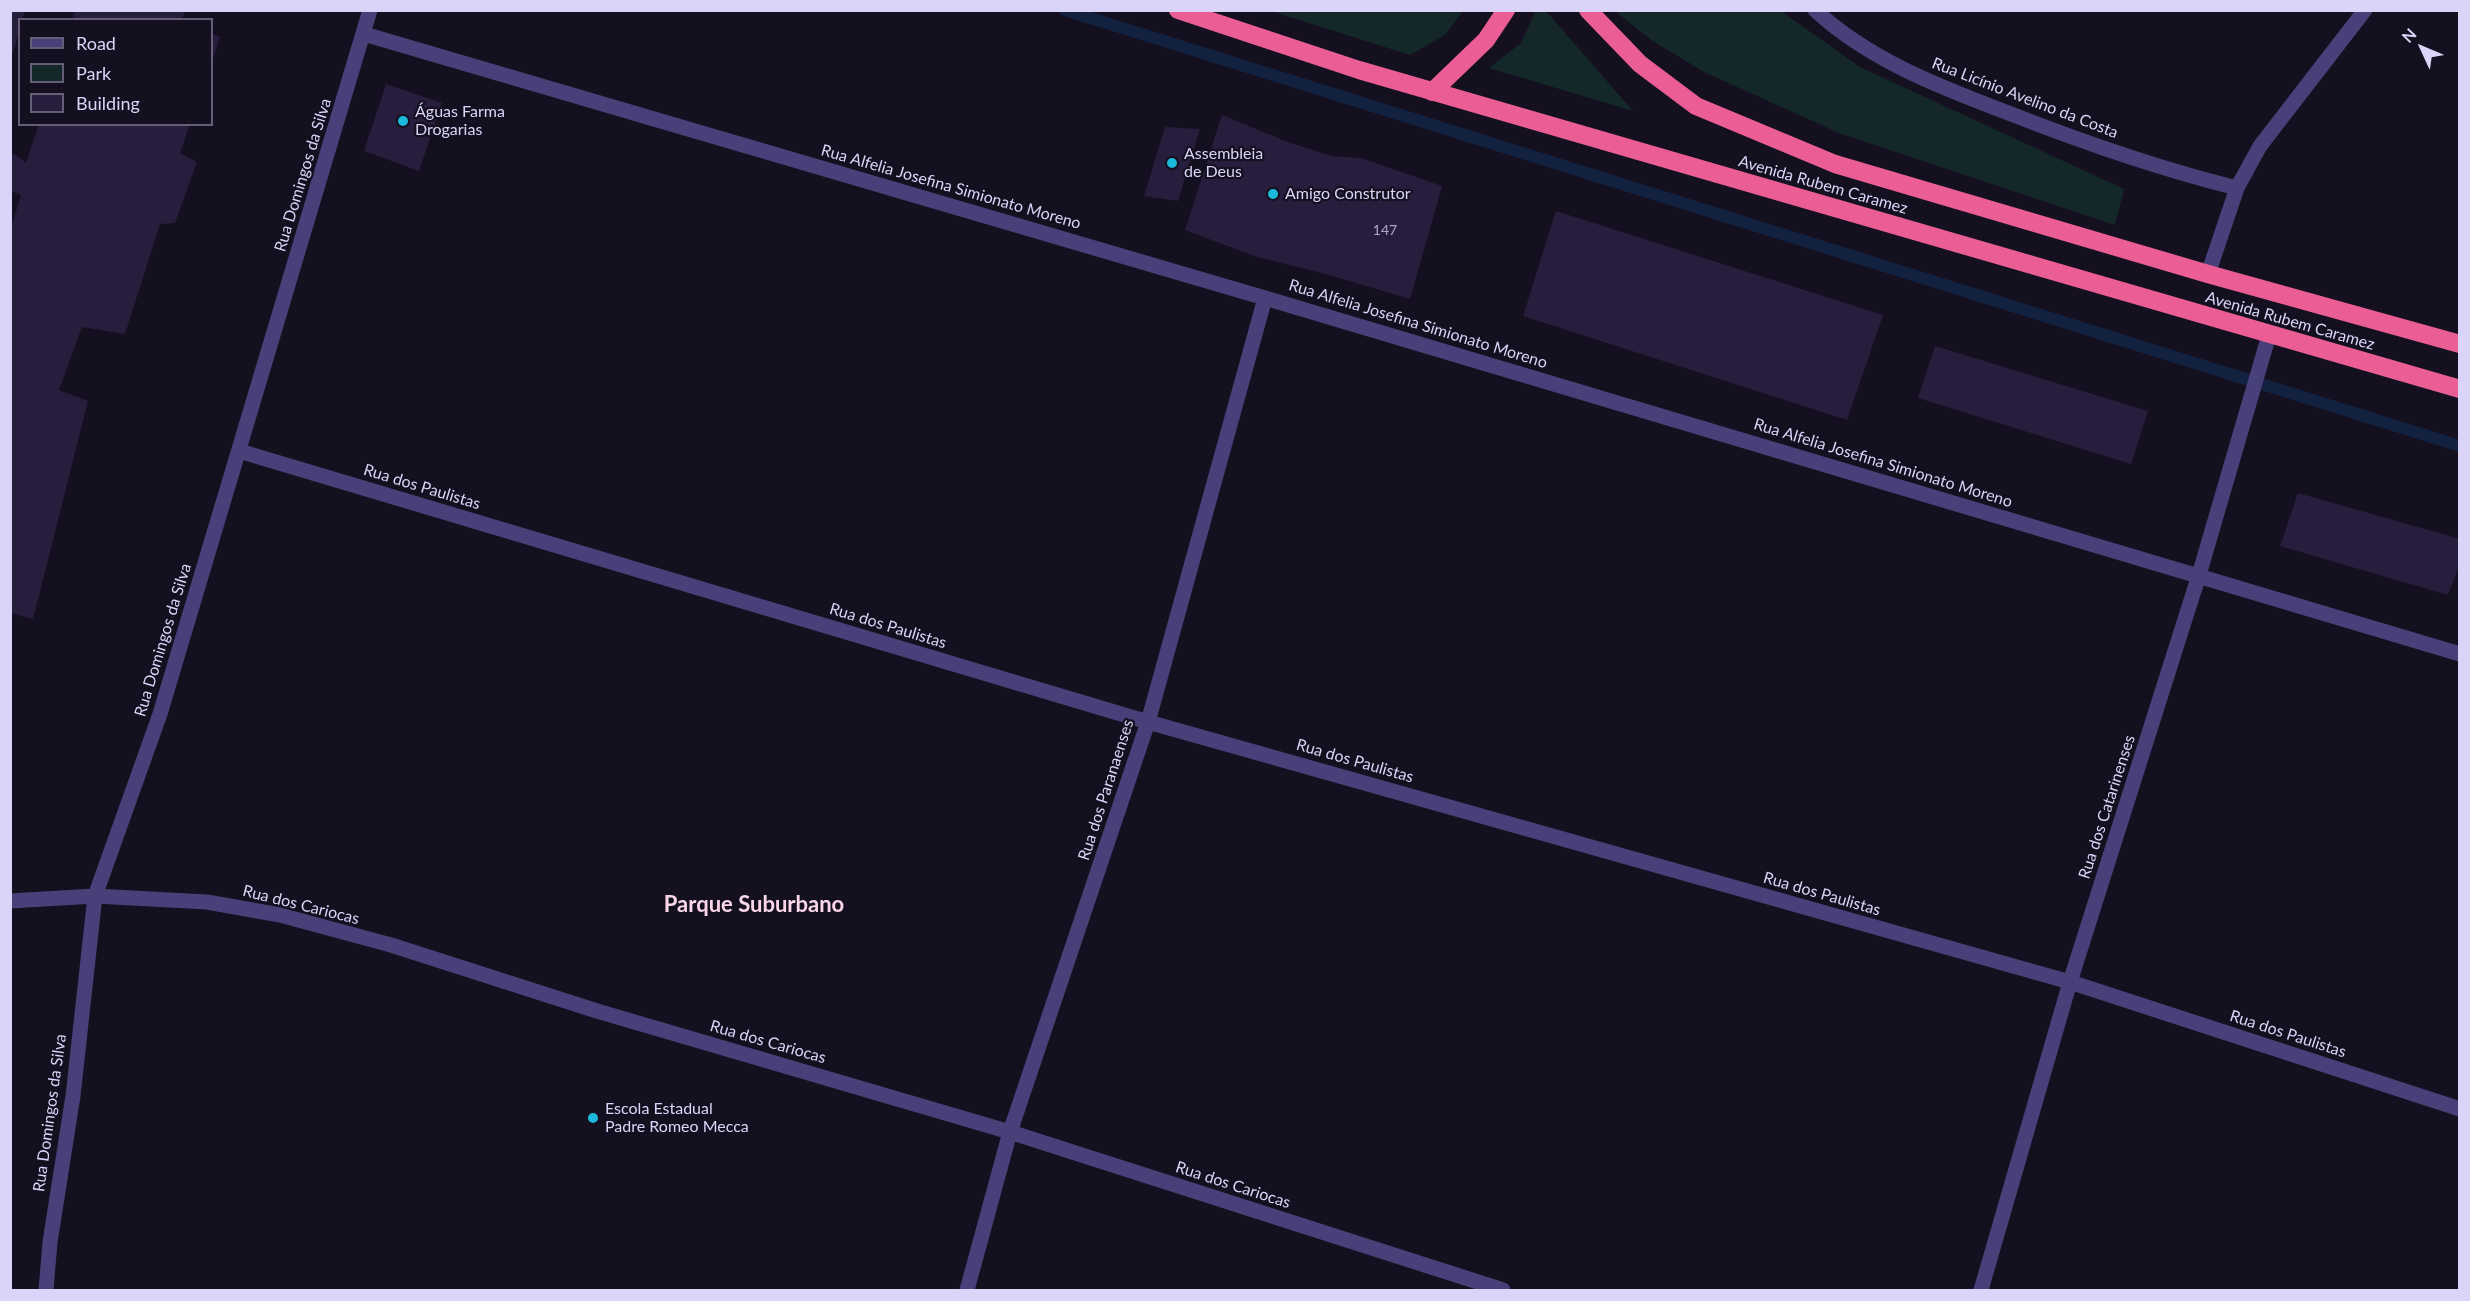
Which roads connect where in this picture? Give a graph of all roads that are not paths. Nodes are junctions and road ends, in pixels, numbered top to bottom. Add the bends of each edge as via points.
1 (370, 10) edge
2 (1178, 10) edge
3 (1506, 10) edge
4 (1588, 10) edge
5 (1815, 10) edge
6 (2366, 10) edge
7 (364, 34) junction
8 (1432, 92) junction
9 (2237, 188) junction
10 (2208, 274) junction
11 (1265, 297) junction
12 (2269, 335) junction
13 (2460, 344) edge
14 (2460, 389) edge
15 (239, 451) junction
16 (2199, 575) junction
17 (2460, 654) edge
18 (1148, 722) junction
19 (95, 896) junction
20 (10, 901) edge
21 (2070, 982) junction
22 (2460, 1108) edge
23 (1010, 1132) junction
24 (45, 1290) edge
25 (968, 1290) edge
26 (1503, 1290) edge
27 (1981, 1290) edge

1 - 7 street, Rua Domingos da Silva
2 - 8 highway, Avenida Rubem Caramez
3 - 8 highway via 1486,40
4 - 10 highway, Avenida Rubem Caramez via 1640,64 1696,106 1835,164
5 - 9 street, Rua Licínio Avelino da Costa via 1875,54 1942,88 2180,174
6 - 9 street via 2260,147
7 - 11 street, Rua Alfelia Josefina Simionato Moreno
7 - 15 street, Rua Domingos da Silva
8 - 12 highway, Avenida Rubem Caramez
9 - 10 street
10 - 13 highway, Avenida Rubem Caramez
11 - 16 street, Rua Alfelia Josefina Simionato Moreno
11 - 18 street, Rua dos Paranaenses
12 - 14 highway, Avenida Rubem Caramez
12 - 16 street, Rua dos Catarinenses
15 - 18 street, Rua dos Paulistas
15 - 19 street, Rua Domingos da Silva via 160,714
16 - 17 street, Rua Alfelia Josefina Simionato Moreno
16 - 21 street, Rua dos Catarinenses
18 - 21 street, Rua dos Paulistas
18 - 23 street, Rua dos Paranaenses
19 - 20 street, Rua dos Cariocas
19 - 23 street, Rua dos Cariocas via 207,902 280,915
19 - 24 street, Rua Domingos da Silva via 73,1096
21 - 22 street, Rua dos Paulistas
21 - 27 street, Rua dos Catarinenses
23 - 25 street, Rua dos Paranaenses
23 - 26 street, Rua dos Cariocas

